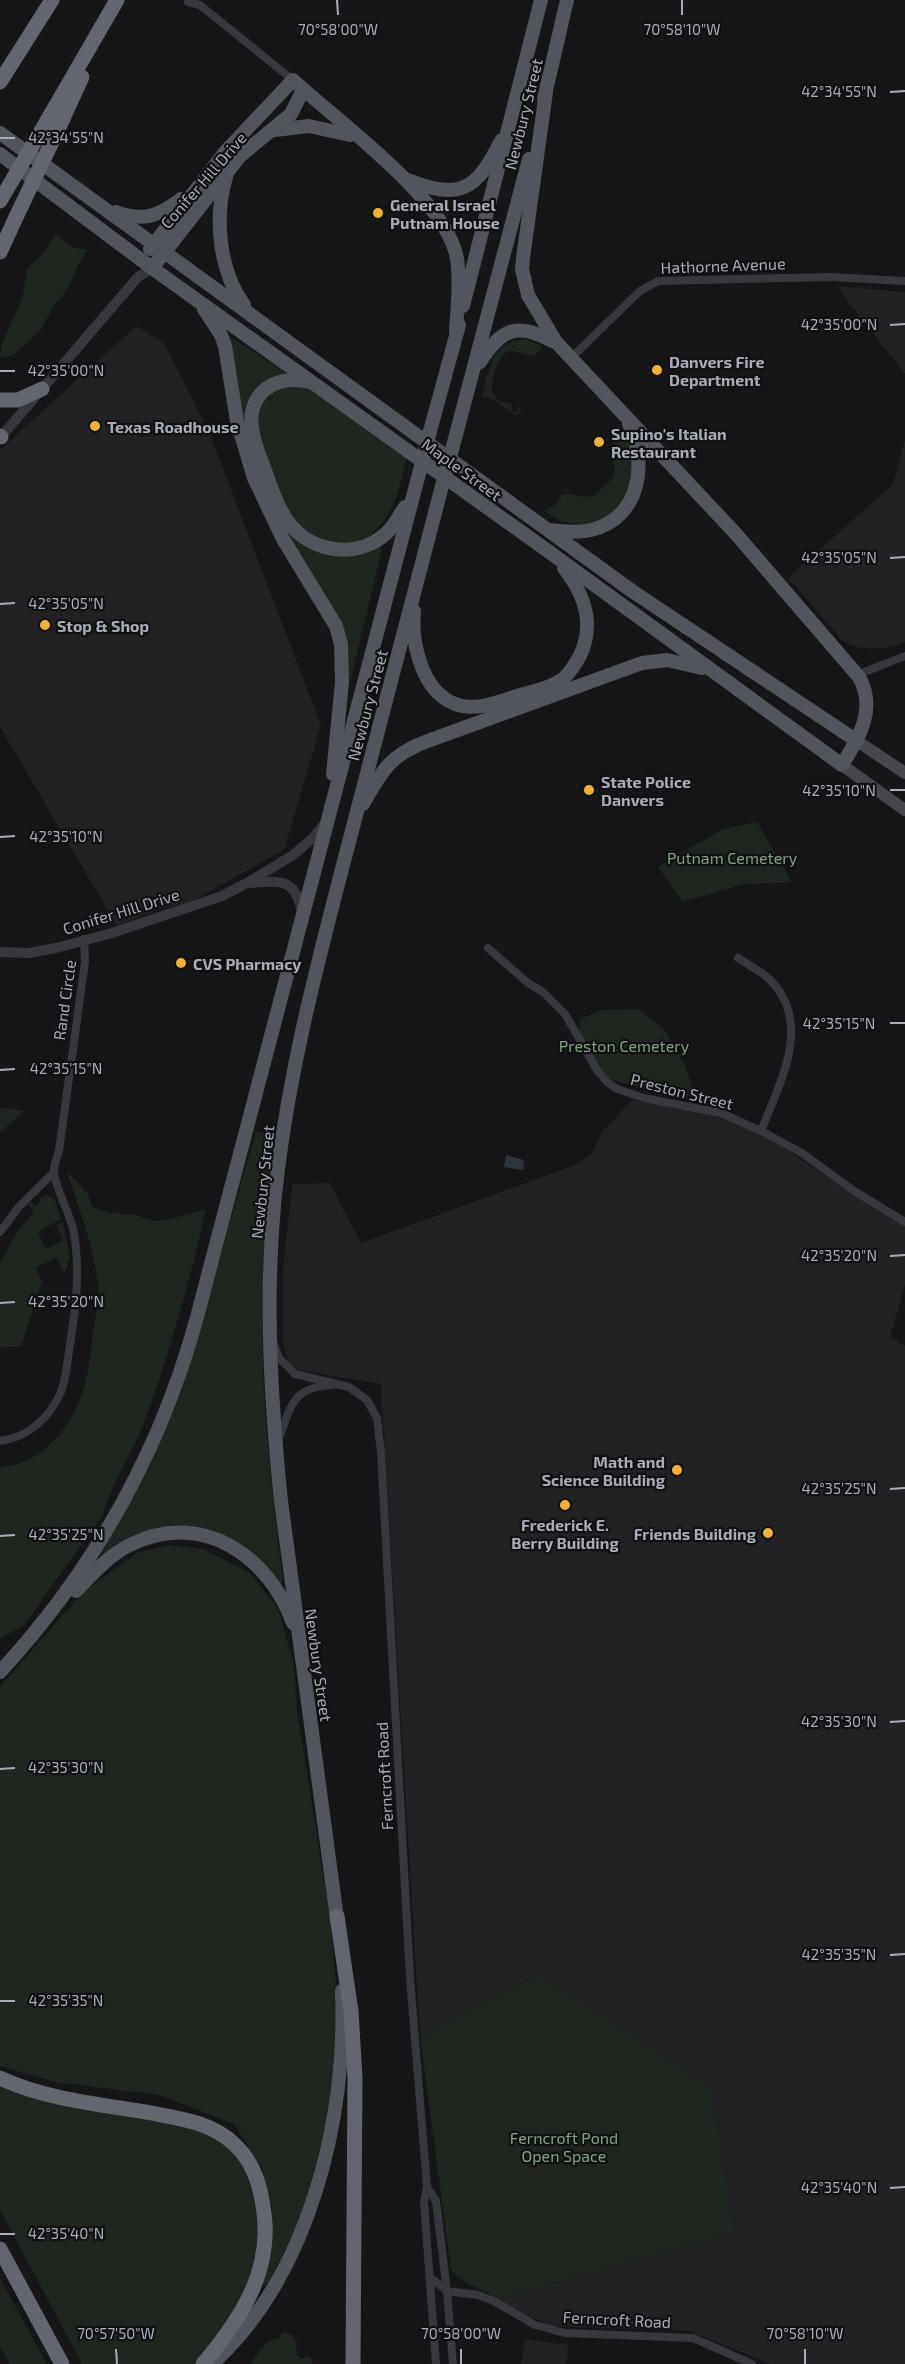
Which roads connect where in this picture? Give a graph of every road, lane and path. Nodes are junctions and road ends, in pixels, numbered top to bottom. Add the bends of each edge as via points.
1 (52, 0) edge
2 (541, 0) edge
3 (567, 0) edge
4 (116, 2) edge
5 (188, 2) edge
6 (0, 82) edge
7 (298, 85) junction
8 (546, 92) junction
9 (513, 115) junction
10 (56, 117) junction
11 (270, 131) junction
12 (0, 133) edge
13 (359, 139) junction
14 (0, 154) edge
15 (228, 172) junction
16 (406, 180) junction
17 (195, 189) junction
18 (0, 201) edge
19 (102, 207) junction
20 (159, 247) junction
21 (0, 252) edge
22 (147, 263) junction
23 (905, 281) edge
24 (185, 290) junction
25 (254, 316) junction
26 (456, 332) junction
27 (555, 342) junction
28 (571, 358) junction
29 (470, 383) junction
30 (320, 387) junction
31 (42, 389) junction
32 (0, 400) edge
33 (622, 412) junction
34 (0, 437) edge
35 (413, 495) junction
36 (547, 530) junction
37 (541, 546) junction
38 (418, 578) junction
39 (905, 656) edge
40 (719, 674) junction
41 (857, 675) junction
42 (856, 741) junction
43 (842, 765) junction
44 (905, 773) edge
45 (905, 810) edge
46 (329, 816) junction
47 (355, 818) junction
48 (247, 884) junction
49 (303, 915) junction
50 (84, 939) junction
51 (488, 948) dead end
52 (0, 952) edge
53 (738, 958) dead end
54 (761, 1131) junction
55 (54, 1172) junction
56 (905, 1222) edge
57 (0, 1232) edge
58 (269, 1329) junction
59 (338, 1384) junction
60 (0, 1441) edge
61 (276, 1446) junction
62 (28, 1641) junction
63 (302, 1663) junction
64 (0, 1672) edge
65 (337, 1916) junction
66 (0, 2078) edge
67 (427, 2187) junction
68 (0, 2249) edge
69 (430, 2277) junction
70 (447, 2291) junction
71 (62, 2364) edge
72 (203, 2364) edge
73 (212, 2364) edge
74 (353, 2364) edge
75 (436, 2364) edge
76 (453, 2364) edge
77 (752, 2364) edge

1 - 6 highway
2 - 9 main road, Newbury Street
3 - 8 main road, Newbury Street
4 - 10 highway
5 - 7 street via 200,5
7 - 11 main road, Conifer Hill Drive via 291,114
7 - 13 main road
7 - 17 main road, Conifer Hill Drive via 226,151
8 - 27 main road via 522,269 532,304
8 - 29 main road, Newbury Street
9 - 16 main road via 486,169 466,187 431,190
9 - 26 main road, Newbury Street
10 - 18 highway, bridge
10 - 21 highway, bridge
11 - 13 main road via 309,126
11 - 15 main road, Conifer Hill Drive
12 - 19 main road, Maple Street
13 - 16 main road
14 - 22 main road, Maple Street
15 - 20 main road, Conifer Hill Drive
15 - 25 main road via 220,211 224,261 231,282
16 - 26 main road via 441,222 452,242 458,272
17 - 19 main road via 157,215 147,217
17 - 20 main road, Conifer Hill Drive
19 - 20 main road, Maple Street
20 - 22 main road, Conifer Hill Drive
20 - 25 main road, Maple Street
22 - 24 main road, Maple Street
22 - 31 street
23 - 28 street, Hathorne Avenue via 831,277 658,281 640,291
24 - 30 main road, Maple Street
24 - 46 main road via 221,335 237,421 255,478 283,539 336,626 341,644 342,682
25 - 36 main road, Maple Street
26 - 35 main road, Newbury Street, bridge
27 - 28 main road
27 - 29 main road via 521,330 502,335 486,351
28 - 33 main road
29 - 38 main road, Newbury Street, bridge
30 - 35 main road via 296,379 276,383 261,394 252,412 259,453 289,523 318,545 355,549 388,532
30 - 37 main road, Maple Street
31 - 32 highway via 18,400
31 - 34 street
33 - 36 main road via 636,441 640,465 637,486 628,504 615,519 596,529
33 - 41 main road via 752,552
35 - 46 main road, Newbury Street
36 - 42 main road, Maple Street
37 - 38 main road via 572,579 584,601 587,635 583,651 563,679 491,705 457,704 436,689 421,667 413,623
37 - 40 main road, Maple Street
38 - 47 main road, Newbury Street
39 - 41 street
40 - 43 main road, Maple Street
40 - 47 main road via 679,661 642,663 425,741 385,767
41 - 42 main road via 867,705
42 - 43 main road
42 - 44 main road, Maple Street
43 - 45 main road, Maple Street
46 - 48 street, Conifer Hill Drive via 305,847
46 - 49 main road, Newbury Street
47 - 58 main road, Newbury Street via 288,1096 274,1206
48 - 49 street, Conifer Hill Drive via 269,881 291,886 297,892
48 - 50 street, Conifer Hill Drive via 195,905
49 - 62 main road, Newbury Street via 193,1332 170,1401 133,1484 106,1531
50 - 52 street, Conifer Hill Drive via 29,953
50 - 55 street, Rand Circle via 85,962
51 - 54 street, Preston Street via 565,1014 597,1070 617,1089 721,1113
53 - 54 street via 775,987 792,1022 788,1059
54 - 56 street, Preston Street via 801,1152
55 - 57 street via 22,1203
55 - 60 street via 74,1230 77,1254 76,1300 64,1382 43,1419 23,1434
58 - 59 street, Ferncroft Road via 279,1359 288,1369
58 - 61 main road, Newbury Street
59 - 61 street via 316,1386 298,1395
59 - 67 street, Ferncroft Road via 367,1400 379,1431 410,1978
61 - 63 main road, Newbury Street
62 - 63 main road via 98,1568 120,1551 162,1534 192,1533 223,1541 264,1574 289,1613
62 - 64 main road, Newbury Street
63 - 65 main road, Newbury Street
65 - 73 main road, Newbury Street via 342,2042 338,2093 326,2154 308,2212 283,2269 238,2337
65 - 74 highway via 351,2011 355,2078
66 - 72 highway via 38,2092 204,2125 226,2137 248,2161 255,2172 265,2219 263,2259 248,2302
67 - 69 street, Ferncroft Road via 424,2202
67 - 70 street, Ferncroft Road via 436,2201
68 - 71 highway
69 - 70 street
69 - 75 street, Ferncroft Road
70 - 76 street
70 - 77 street, Ferncroft Road via 467,2292 494,2301 524,2320 552,2330 693,2338

